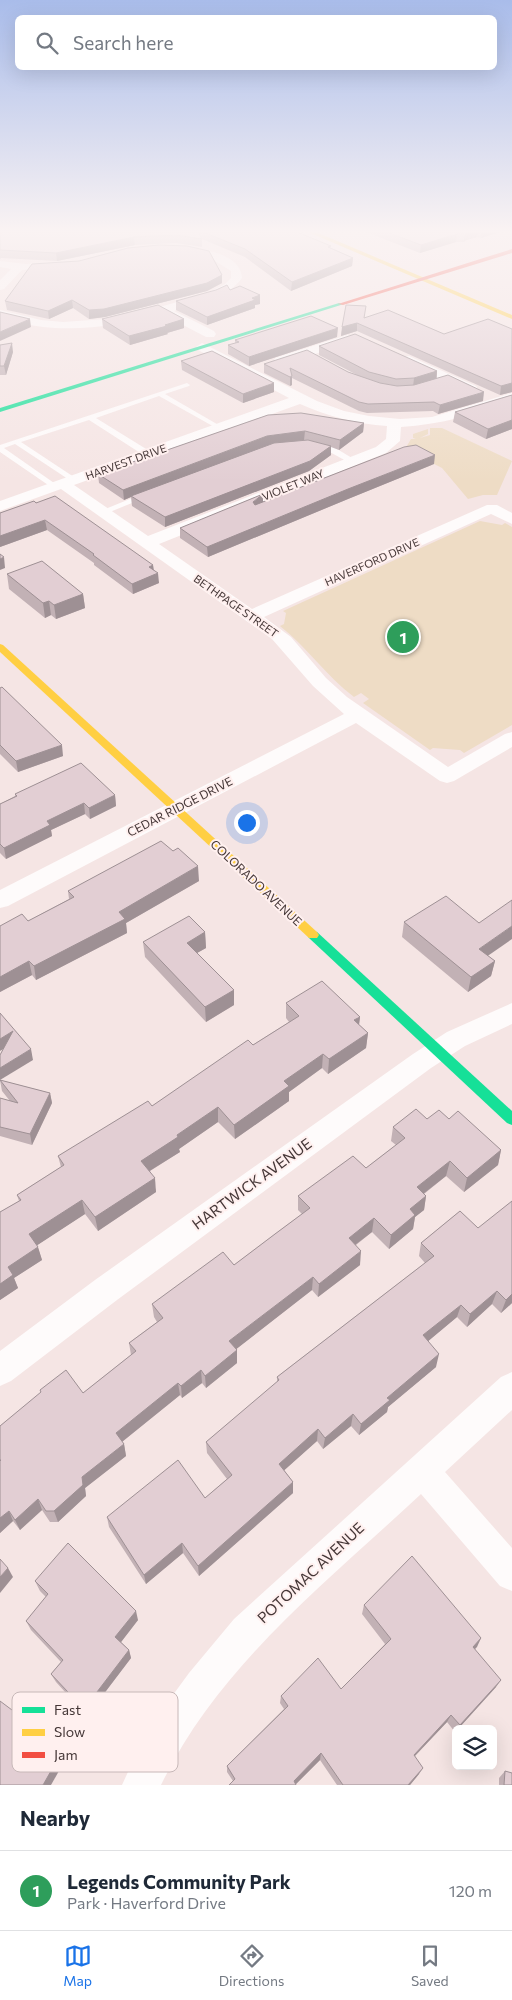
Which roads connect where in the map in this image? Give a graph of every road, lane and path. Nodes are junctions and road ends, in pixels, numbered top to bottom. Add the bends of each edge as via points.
1 (5, 315) edge
2 (138, 315) edge
3 (174, 315) edge
4 (272, 315) edge
5 (298, 315) edge
6 (210, 334) junction
7 (359, 338) edge
8 (202, 347) junction
9 (397, 355) edge
10 (157, 361) junction
11 (248, 372) junction
12 (187, 384) dead end
13 (160, 394) junction
14 (0, 398) edge
15 (300, 399) junction
16 (505, 399) edge
17 (0, 410) edge
18 (341, 415) junction
19 (252, 416) junction
20 (90, 417) junction
21 (394, 424) junction
22 (220, 428) junction
23 (16, 442) junction
24 (309, 444) edge
25 (0, 448) edge
26 (148, 454) junction
27 (353, 461) junction
28 (64, 484) junction
29 (152, 493) edge
30 (0, 506) edge
31 (102, 512) junction
32 (512, 519) edge
33 (146, 543) junction
34 (251, 616) junction
35 (0, 647) edge
36 (359, 714) junction
37 (512, 738) edge
38 (176, 810) junction
39 (0, 900) edge
40 (512, 1013) edge
41 (438, 1050) junction
42 (512, 1119) edge
43 (0, 1370) edge
44 (512, 1388) edge
45 (422, 1470) junction
46 (512, 1574) edge
47 (178, 1721) edge
48 (148, 1772) edge
49 (141, 1785) edge

1 - 2 street via 42,325 80,326
3 - 6 street
4 - 6 street
5 - 8 street
6 - 10 street via 212,337 208,340 164,354
6 - 14 street
7 - 11 street
8 - 10 street
8 - 11 street
9 - 16 street via 446,380
10 - 17 street
11 - 15 street
12 - 13 lane
13 - 20 lane
13 - 22 lane
15 - 18 street
15 - 19 street, HARVEST DRIVE
16 - 21 street via 449,417
18 - 19 street, HARVEST DRIVE
18 - 21 street
19 - 22 street, HARVEST DRIVE
20 - 23 lane
20 - 26 lane
21 - 27 street, VIOLET WAY via 394,437 389,446
22 - 26 street, HARVEST DRIVE
23 - 25 lane
23 - 28 lane
24 - 27 lane via 329,448
25 - 28 lane
26 - 28 street, HARVEST DRIVE
27 - 33 street, VIOLET WAY
28 - 30 street, HARVEST DRIVE
28 - 31 street, BETHPAGE STREET
29 - 31 lane
31 - 33 street, BETHPAGE STREET
32 - 34 street, HAVERFORD DRIVE via 492,508
33 - 34 street, BETHPAGE STREET
34 - 36 street, BETHPAGE STREET via 281,638 318,682
35 - 38 street, COLORADO AVENUE
36 - 37 street, BETHPAGE STREET via 447,776
36 - 38 street, CEDAR RIDGE DRIVE
38 - 39 street, CEDAR RIDGE DRIVE
38 - 41 street, COLORADO AVENUE
40 - 41 street, HARTWICK AVENUE
41 - 42 street, COLORADO AVENUE
41 - 43 street, HARTWICK AVENUE
44 - 45 street, POTOMAC AVENUE
45 - 46 street
45 - 47 street, POTOMAC AVENUE via 247,1632 215,1668
48 - 49 street, POTOMAC AVENUE

